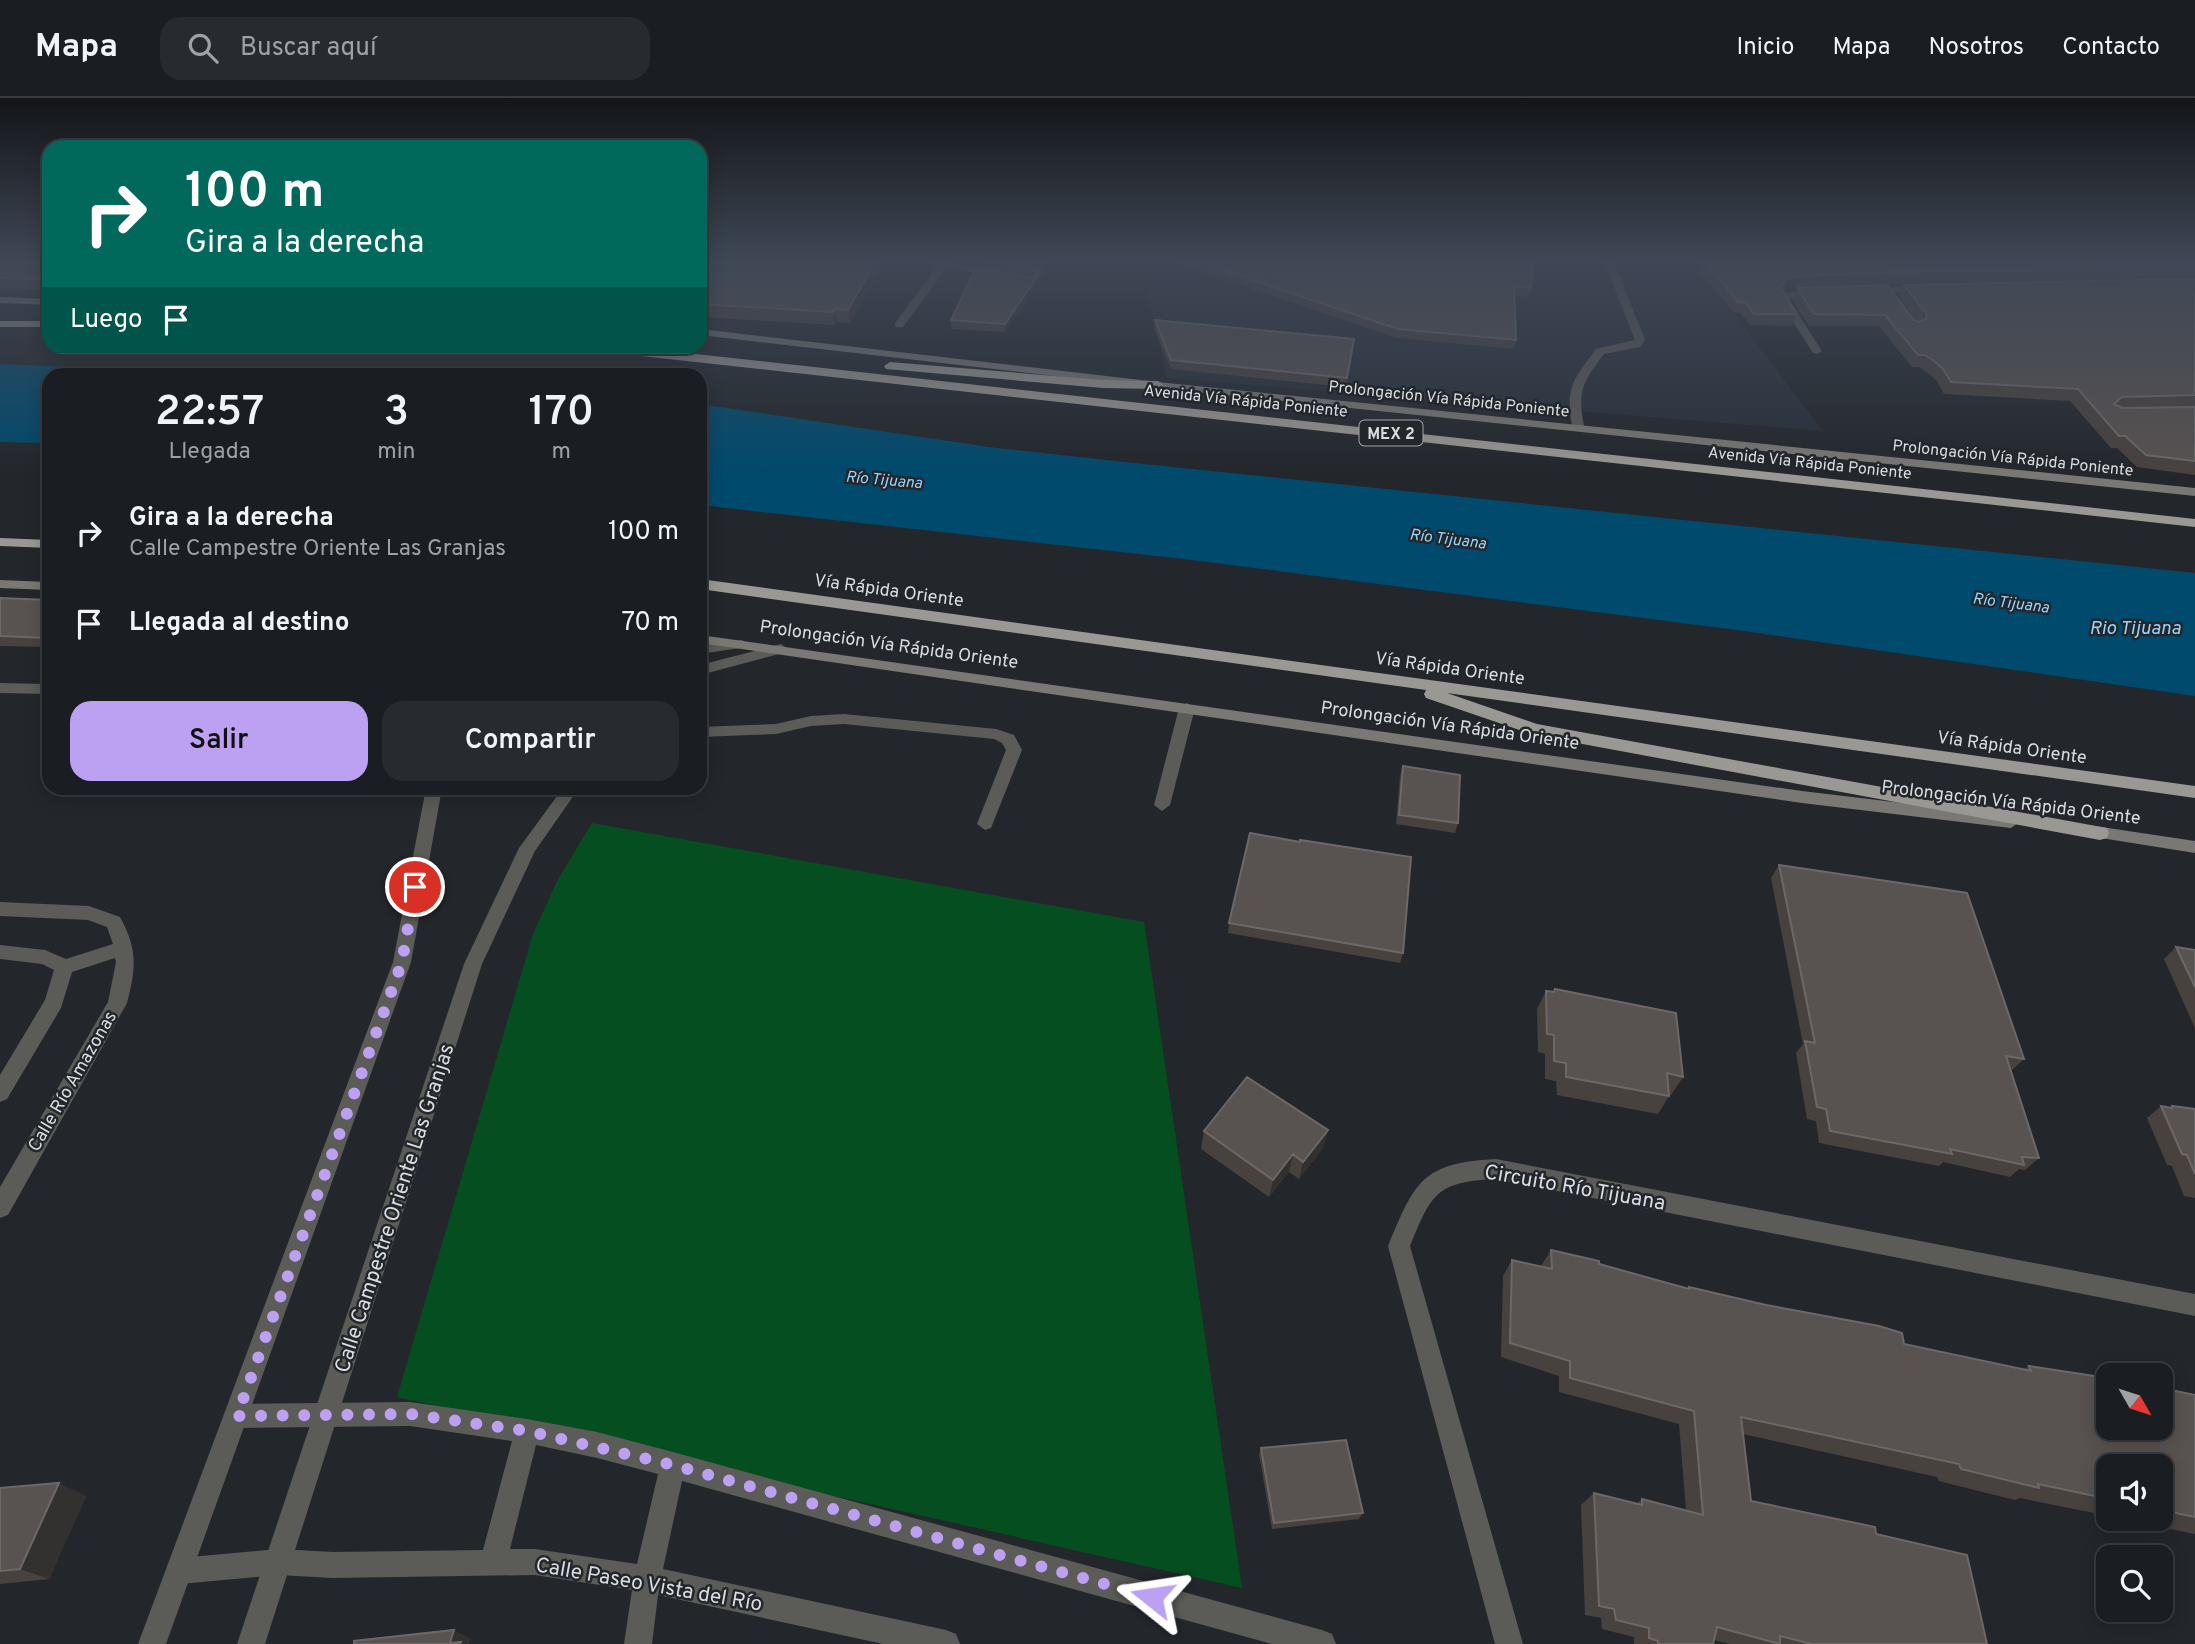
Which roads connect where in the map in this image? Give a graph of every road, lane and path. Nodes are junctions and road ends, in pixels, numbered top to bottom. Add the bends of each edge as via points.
1 (1637, 331) edge
2 (1804, 331) edge
3 (707, 333) edge
4 (1817, 351) dead end
5 (660, 354) edge
6 (744, 363) junction
7 (1158, 385) junction
8 (1578, 426) junction
9 (2195, 492) edge
10 (2195, 523) edge
11 (0, 542) edge
12 (42, 544) edge
13 (0, 584) edge
14 (707, 585) edge
15 (42, 586) edge
16 (707, 640) edge
17 (742, 644) junction
18 (707, 648) edge
19 (781, 649) junction
20 (707, 668) edge
21 (1388, 679) junction
22 (0, 688) edge
23 (42, 689) edge
24 (1188, 708) junction
25 (707, 732) edge
26 (2195, 792) edge
27 (433, 795) edge
28 (566, 795) edge
29 (1162, 805) dead end
30 (985, 824) dead end
31 (2100, 833) junction
32 (2195, 847) edge
33 (0, 909) edge
34 (125, 948) junction
35 (0, 952) edge
36 (64, 967) junction
37 (0, 1093) edge
38 (0, 1208) edge
39 (2195, 1305) edge
40 (327, 1414) junction
41 (237, 1416) junction
42 (527, 1431) junction
43 (673, 1465) junction
44 (278, 1562) junction
45 (493, 1562) junction
46 (180, 1571) junction
47 (647, 1579) junction
48 (1285, 1639) edge
49 (152, 1644) edge
50 (251, 1644) edge
51 (638, 1644) edge
52 (946, 1644) edge
53 (1322, 1644) edge
54 (1509, 1644) edge

1 - 8 street via 1640,340 1636,345 1600,351 1582,373 1572,397
2 - 4 street
3 - 7 main road, Prolongación Vía Rápida Poniente
5 - 6 highway, Avenida Vía Rápida Poniente / MEX 2
6 - 7 highway via 841,362
6 - 10 highway, Avenida Vía Rápida Poniente / MEX 2
7 - 8 main road, Prolongación Vía Rápida Poniente
8 - 9 main road, Prolongación Vía Rápida Poniente
11 - 12 highway
13 - 15 main road
14 - 21 highway, Vía Rápida Oriente
16 - 17 main road, Prolongación Vía Rápida Oriente
17 - 18 street
17 - 19 main road, Prolongación Vía Rápida Oriente
19 - 20 street
19 - 24 main road, Prolongación Vía Rápida Oriente
21 - 26 highway, Vía Rápida Oriente
21 - 31 highway via 1535,729
22 - 23 street
24 - 29 street
24 - 31 main road, Prolongación Vía Rápida Oriente via 1802,797
25 - 30 street via 776,729 844,719 996,734 1008,739 1014,750
27 - 41 street via 402,962
28 - 40 street, Calle Campestre Oriente Las Granjas via 528,848 473,964
31 - 32 main road, Prolongación Vía Rápida Oriente
33 - 34 street via 89,913 114,922
34 - 36 street
34 - 38 street, Calle Río Amazonas via 125,974 117,1003
35 - 36 street via 45,957
36 - 37 street via 54,1002
39 - 54 street, Circuito Río Tijuana via 1496,1169 1465,1170 1428,1187 1399,1246
40 - 41 street
40 - 42 street via 410,1414
40 - 44 street, Calle Campestre Oriente Las Granjas
41 - 46 street
42 - 43 street
42 - 45 street
43 - 47 street
43 - 48 street
44 - 45 street, Calle Paseo Vista del Río
44 - 46 street, Calle Paseo Vista del Río
44 - 50 street, Calle Campestre Oriente Las Granjas
45 - 47 street, Calle Paseo Vista del Río via 535,1562
46 - 49 street
47 - 51 street
47 - 52 street, Calle Paseo Vista del Río
48 - 53 street

